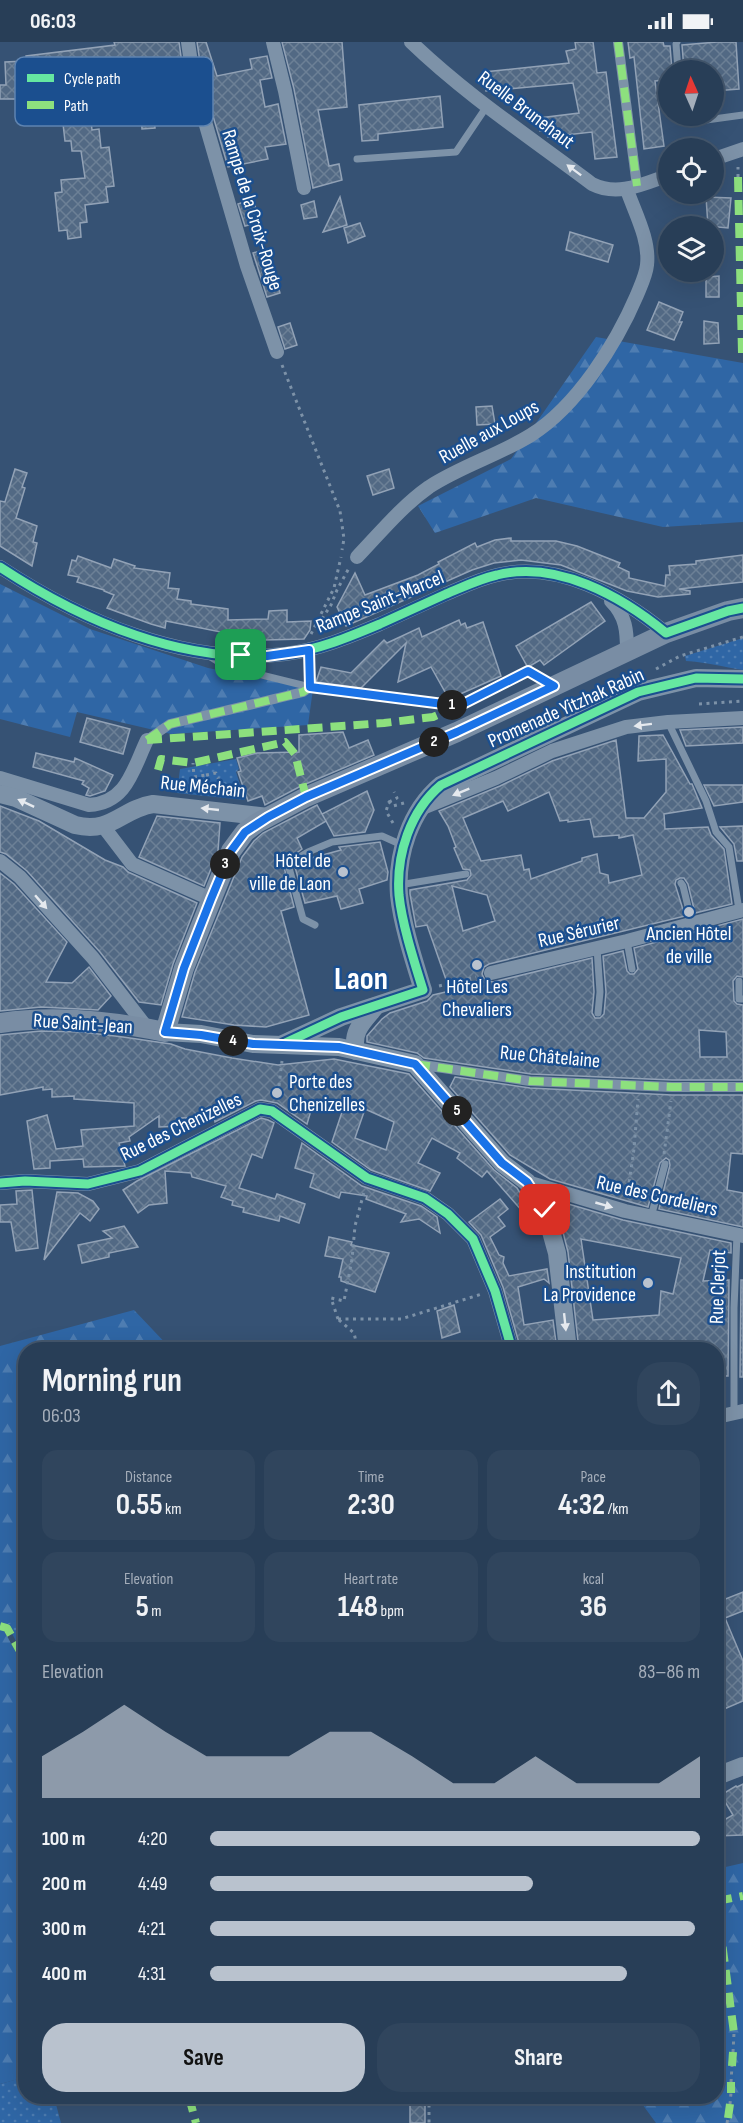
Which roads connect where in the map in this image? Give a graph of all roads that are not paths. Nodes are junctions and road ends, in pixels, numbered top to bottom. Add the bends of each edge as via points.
1 (188, 42) edge
2 (273, 42) edge
3 (411, 42) edge
4 (618, 42) edge
5 (677, 42) edge
6 (190, 57) edge
7 (677, 60) edge
8 (487, 106) junction
9 (743, 115) edge
10 (724, 118) edge
11 (206, 126) edge
12 (743, 149) edge
13 (724, 156) edge
14 (357, 159) dead end
15 (658, 179) edge
16 (304, 188) dead end
17 (632, 188) junction
18 (277, 352) road end
19 (357, 557) road end
20 (0, 567) edge
21 (604, 594) junction
22 (743, 608) edge
23 (666, 633) junction
24 (201, 651) junction
25 (627, 651) junction
26 (743, 679) edge
27 (554, 686) junction
28 (310, 687) junction
29 (743, 718) edge
30 (668, 722) junction
31 (147, 740) joint
32 (0, 778) edge
33 (0, 794) edge
34 (411, 806) junction
35 (268, 817) junction
36 (103, 826) junction
37 (404, 846) junction
38 (0, 861) edge
39 (466, 874) dead end
40 (681, 883) dead end
41 (399, 885) junction
42 (211, 899) junction
43 (741, 910) edge
44 (692, 923) junction
45 (315, 925) dead end
46 (627, 941) junction
47 (597, 948) junction
48 (632, 969) dead end
49 (491, 973) road end
50 (739, 981) dead end
51 (743, 999) edge
52 (376, 1006) junction
53 (598, 1012) dead end
54 (0, 1023) edge
55 (156, 1030) junction
56 (283, 1044) junction
57 (356, 1051) junction
58 (415, 1064) junction
59 (743, 1087) edge
60 (665, 1164) road end
61 (527, 1182) junction
62 (0, 1183) edge
63 (651, 1217) junction
64 (740, 1235) edge
65 (510, 1342) edge
66 (567, 1342) edge
67 (738, 1412) edge
68 (743, 1766) edge
69 (724, 1773) edge

1 - 6 street, Rampe de la Croix-Rouge
2 - 16 street
3 - 8 street, Ruelle Brunehaut
4 - 17 street
5 - 7 lane
8 - 14 lane via 456,152
17 -> 8 street, Ruelle Brunehaut via 601,188 592,184
9 - 10 lane
11 - 18 street, Rampe de la Croix-Rouge
12 - 13 street
15 - 17 street
17 - 19 street, Ruelle aux Loups via 646,243 645,275 625,323 592,373 547,424 430,487 407,504
20 - 24 street, Rampe Saint-Marcel via 46,596 104,623 155,641
21 - 23 street, Rampe Saint-Marcel
21 - 24 street, Rampe Saint-Marcel via 574,579 508,572 479,580 360,633 305,650 267,656
21 - 25 street, Rampe Saint-Marcel via 624,618
22 - 23 main road
23 - 25 main road
24 - 28 lane via 225,666
25 - 27 main road
26 - 34 street, Promenade Yitzhak Rabin via 696,678 638,692 441,785
27 - 28 lane via 528,671 459,706
27 - 35 main road
28 - 31 street via 303,692 170,724
29 - 30 street
30 -> 34 street via 626,727 552,752 496,778
30 - 43 lane via 706,801 716,832 729,847
31 - 32 street via 123,790 101,805 89,806
36 -> 33 street via 75,825
34 - 37 street, Promenade Yitzhak Rabin
35 -> 36 street, Rue Méchain via 153,804 138,807
35 - 42 main road via 237,842
36 - 42 street via 132,864
37 - 41 street, Promenade Yitzhak Rabin
37 - 45 lane via 382,836 332,842 288,864 303,919
38 -> 55 street via 20,877
39 - 41 lane
40 - 44 lane
41 - 52 street, Promenade Yitzhak Rabin via 423,990
42 - 55 main road
43 - 44 street, Rue Sérurier
44 - 46 street, Rue Sérurier
46 - 47 street, Rue Sérurier
46 - 48 lane
47 - 49 street, Rue Sérurier
47 - 53 lane
50 - 51 lane via 739,999
52 - 56 street via 341,1017
52 - 57 street via 356,1032
54 - 55 main road, Rue Saint-Jean via 57,1019
55 - 56 street, Rue Châtelaine via 253,1044
56 - 57 street, Rue Châtelaine
57 - 58 street, Rue Châtelaine
58 - 59 street, Rue Châtelaine via 530,1082
58 - 61 street via 502,1163
60 - 63 lane
61 -> 63 street, Rue des Cordeliers
61 -> 66 street via 545,1210 557,1252
62 - 65 street, Rue des Chenizelles via 88,1184 140,1171 260,1109 272,1111 368,1178 426,1198 448,1214 473,1239 495,1291
63 - 64 street, Rue des Cordeliers
64 - 67 lane, Rue Clerjot via 734,1308
68 - 69 street

